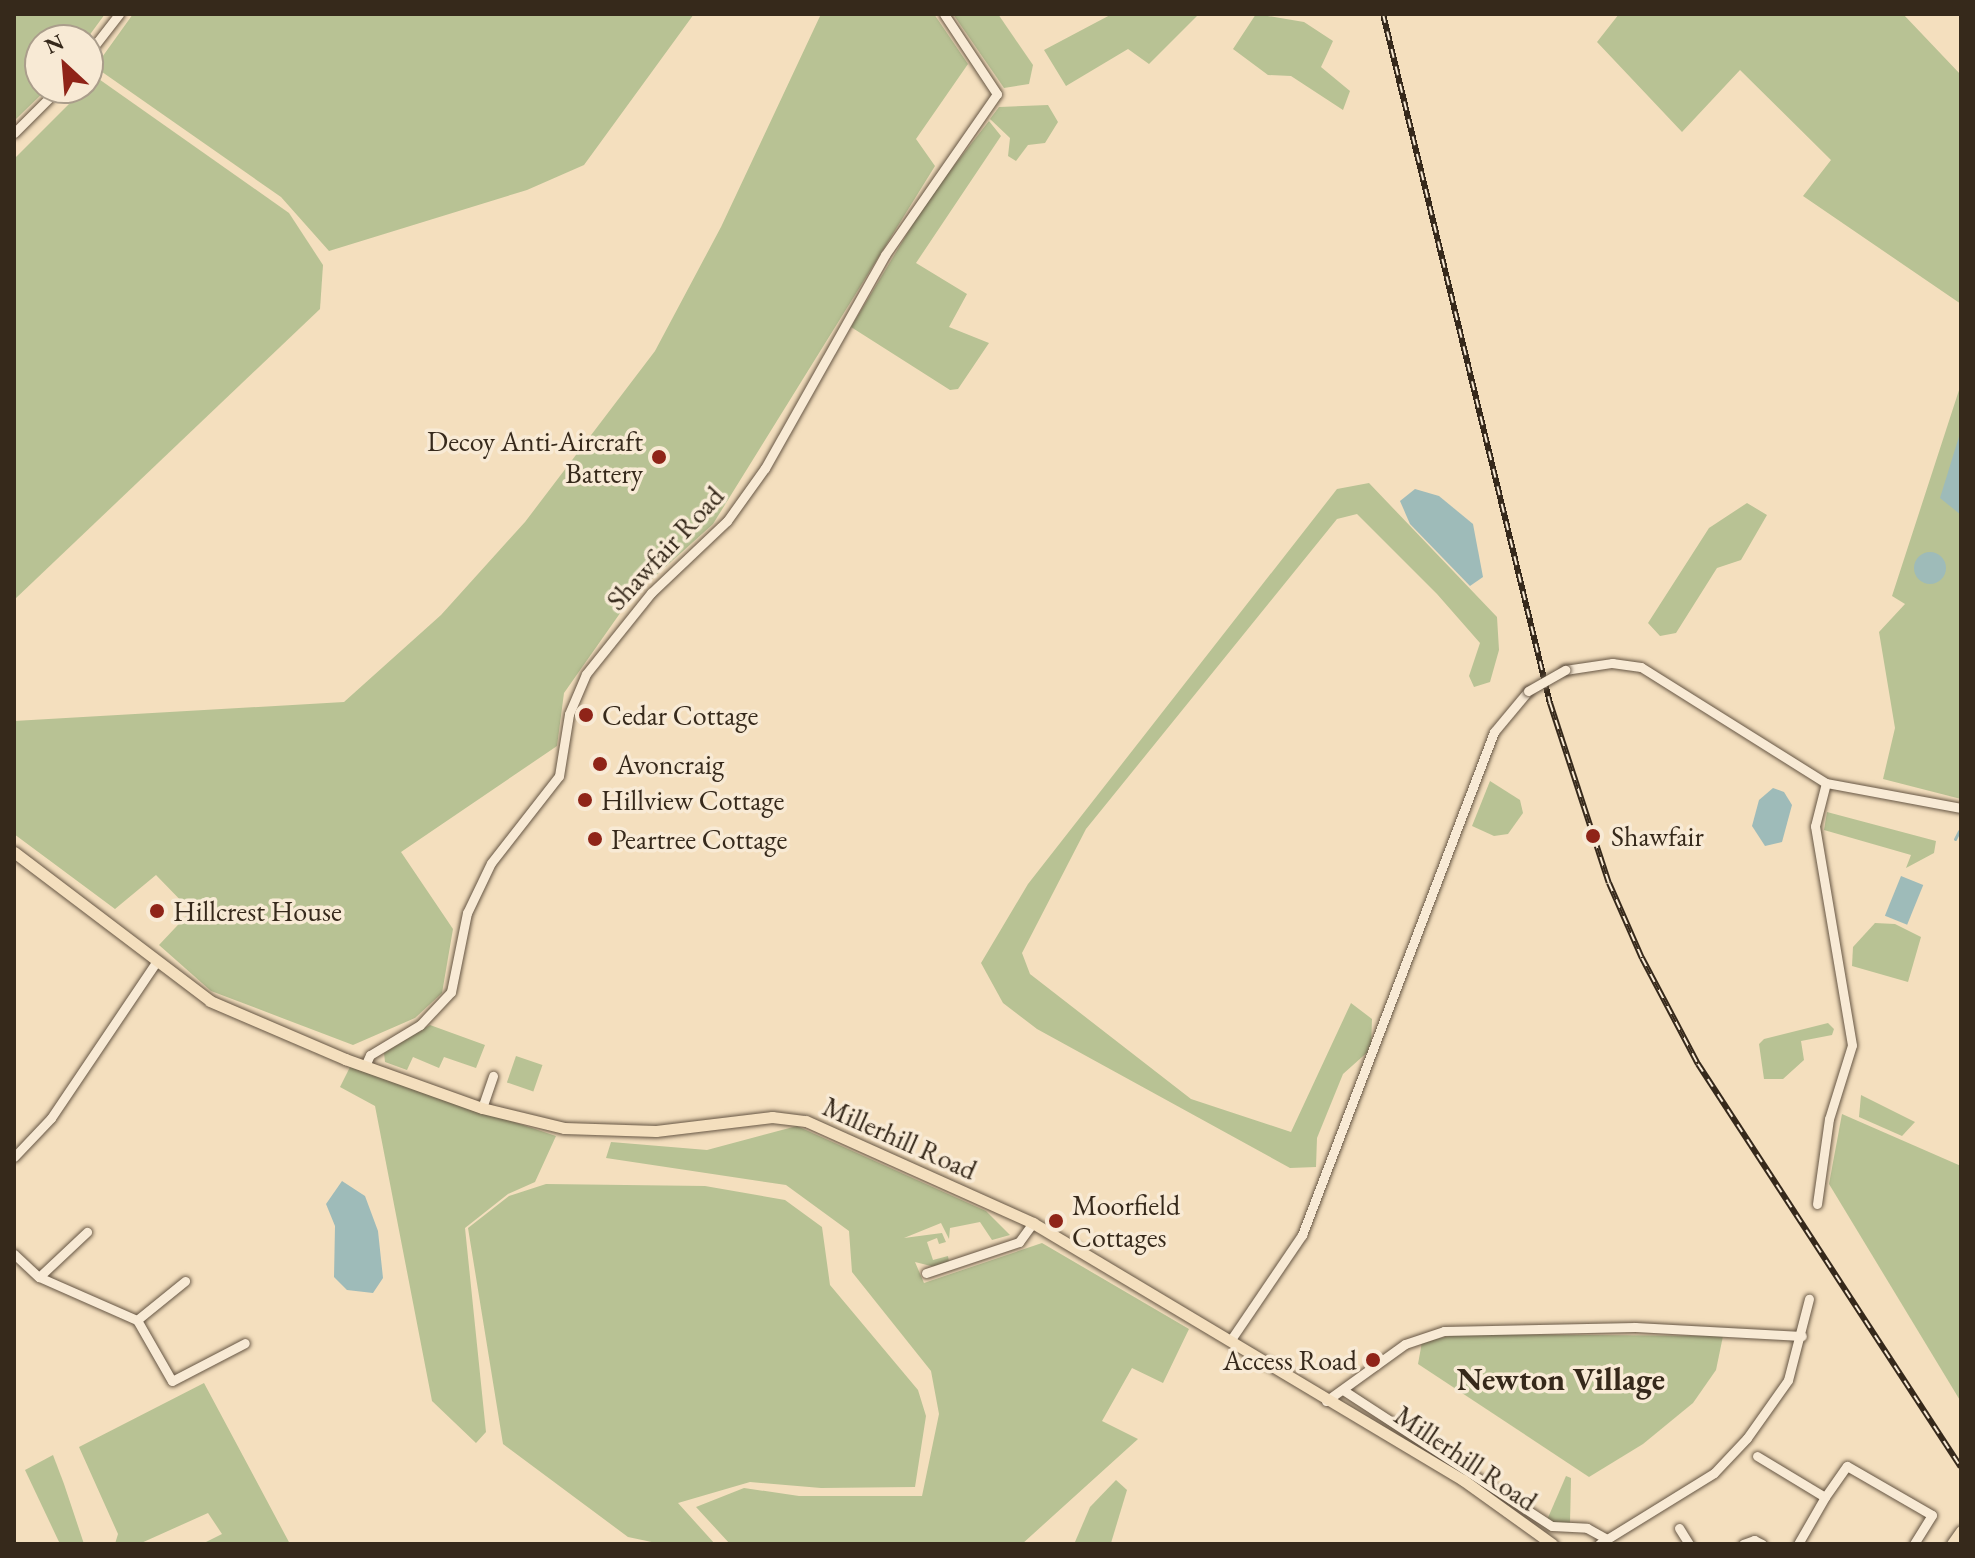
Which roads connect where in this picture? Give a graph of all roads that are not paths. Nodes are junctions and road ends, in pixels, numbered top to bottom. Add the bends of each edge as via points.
1 (119, 14) edge
2 (944, 14) edge
3 (104, 33) edge
4 (43, 104) edge
5 (14, 133) edge
6 (1826, 783) junction
7 (1961, 808) edge
8 (14, 852) edge
9 (157, 961) junction
10 (365, 1066) junction
11 (493, 1076) dead end
12 (482, 1108) junction
13 (14, 1157) edge
14 (1817, 1204) dead end
15 (1033, 1223) junction
16 (87, 1232) dead end
17 (14, 1254) edge
18 (926, 1273) dead end
19 (39, 1277) junction
20 (185, 1281) dead end
21 (1809, 1299) dead end
22 (137, 1320) junction
23 (1802, 1336) junction
24 (1232, 1338) junction
25 (245, 1343) dead end
26 (1343, 1390) junction
27 (1326, 1401) junction
28 (1757, 1456) dead end
29 (1825, 1497) junction
30 (1679, 1528) dead end
31 (1961, 1531) edge
32 (1603, 1541) edge
33 (1552, 1544) edge
34 (1689, 1544) edge
35 (1743, 1544) edge
36 (1762, 1544) edge
37 (1799, 1544) edge
38 (1914, 1544) edge
39 (1952, 1544) edge

1 - 3 street
2 - 10 street, Shawfair Road via 997,94 885,255 727,521 651,593 586,674 569,714 559,776 491,863 472,901 451,992 420,1025 370,1055
4 - 5 street
6 - 7 street
6 - 14 street via 1815,826 1852,1045 1829,1119
6 - 24 street, bridge via 1641,667 1612,663 1565,670 1528,691 1494,732 1302,1235
8 - 9 main road, Millerhill Road
9 - 10 main road, Millerhill Road via 210,1001
9 - 13 street via 51,1118
10 - 12 main road, Millerhill Road
11 - 12 street
12 - 15 main road, Millerhill Road via 587,1131 656,1131 772,1117 806,1121
15 - 18 street via 1019,1242
15 - 24 main road, Millerhill Road
16 - 19 street
17 - 19 street
19 - 22 street
20 - 22 street
21 - 23 street
22 - 25 street via 172,1381
23 - 26 street via 1635,1327 1444,1331 1405,1344
23 - 32 street via 1775,1402 1714,1473
24 - 27 main road, Millerhill Road via 1271,1369
26 - 27 street
26 - 32 street via 1552,1526 1587,1528
27 - 33 main road, Millerhill Road via 1463,1480
28 - 29 street
29 - 37 street
29 - 38 street via 1847,1466 1932,1515
30 - 34 street
31 - 39 main road
35 - 36 street

